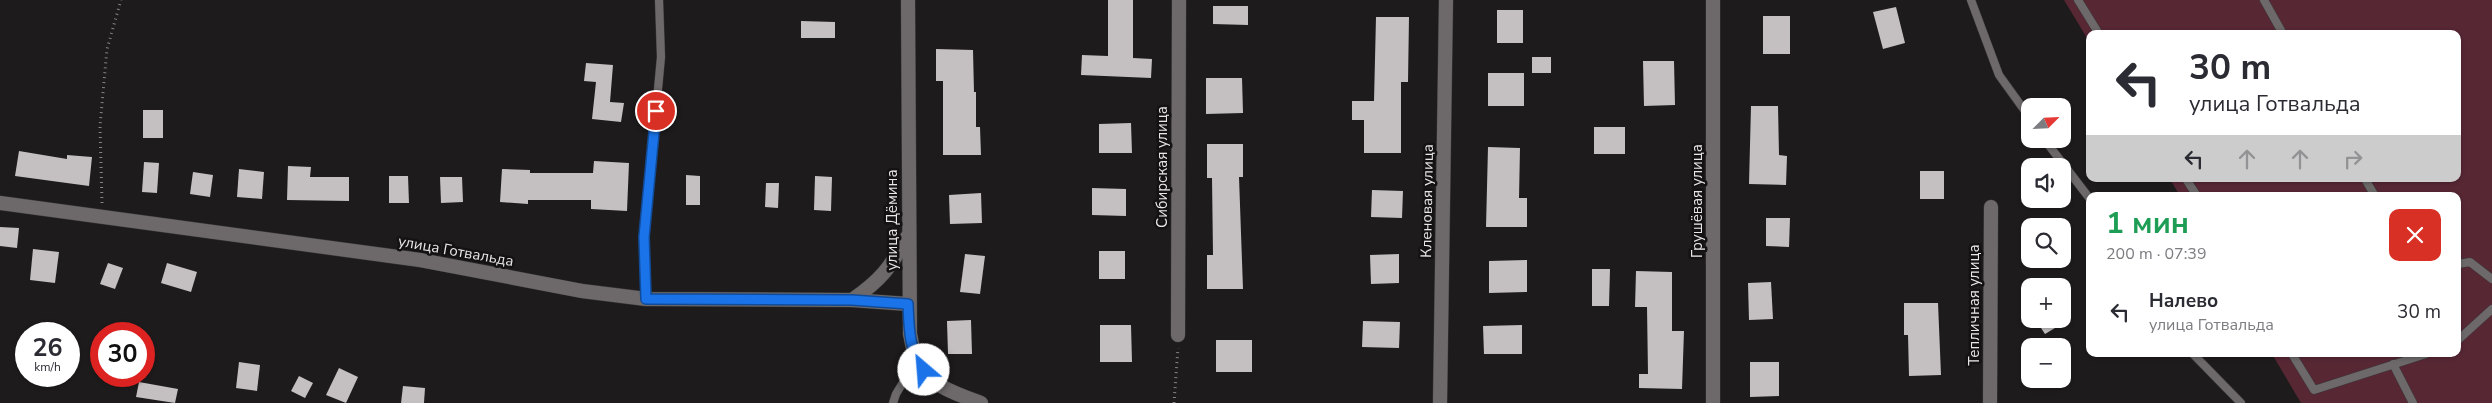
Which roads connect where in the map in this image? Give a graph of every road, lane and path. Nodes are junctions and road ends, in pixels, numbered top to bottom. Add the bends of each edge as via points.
1 (121, 0) edge
2 (659, 0) edge
3 (908, 0) edge
4 (1179, 0) edge
5 (1446, 0) edge
6 (1713, 0) edge
7 (1971, 0) edge
8 (2078, 0) edge
9 (2264, 0) edge
10 (2097, 30) edge
11 (2281, 30) edge
12 (2021, 105) edge
13 (2051, 148) edge
14 (2086, 194) edge
15 (0, 203) edge
16 (1991, 207) dead end
17 (105, 218) junction
18 (908, 234) junction
19 (2461, 264) edge
20 (2492, 279) edge
21 (646, 299) junction
22 (852, 300) junction
23 (908, 304) junction
24 (2492, 310) edge
25 (1178, 334) joint
26 (2461, 337) edge
27 (2196, 357) edge
28 (2294, 357) edge
29 (2416, 357) edge
30 (916, 361) junction
31 (2393, 364) junction
32 (893, 403) edge
33 (981, 403) edge
34 (1174, 403) edge
35 (1440, 403) edge
36 (1713, 403) edge
37 (1990, 403) edge
38 (2241, 403) edge
39 (2413, 403) edge

1 - 17 path via 107,49 100,126 100,190
2 - 21 lane via 661,56 644,237
3 - 18 street, улица Дёмина
4 - 25 street, Сибирская улица
5 - 35 street, Кленовая улица
6 - 36 street, Грушёвая улица
7 - 12 lane via 2000,75
8 - 10 lane
9 - 11 lane
13 - 14 lane
15 - 17 street, улица Готвальда
16 - 37 street, Тепличная улица
17 - 21 street, улица Готвальда via 420,260 582,292
18 - 22 street via 891,266
18 - 23 street, улица Дёмина
19 - 20 lane via 2470,262
21 - 22 street, улица Готвальда
22 - 23 street, улица Готвальда
23 - 30 street, улица Дёмина
24 - 26 lane
25 - 34 path
27 - 38 lane
28 - 31 lane via 2314,390
29 - 31 lane
30 - 32 lane
30 - 33 street, улица Дёмина via 932,380 950,392
31 - 39 lane

